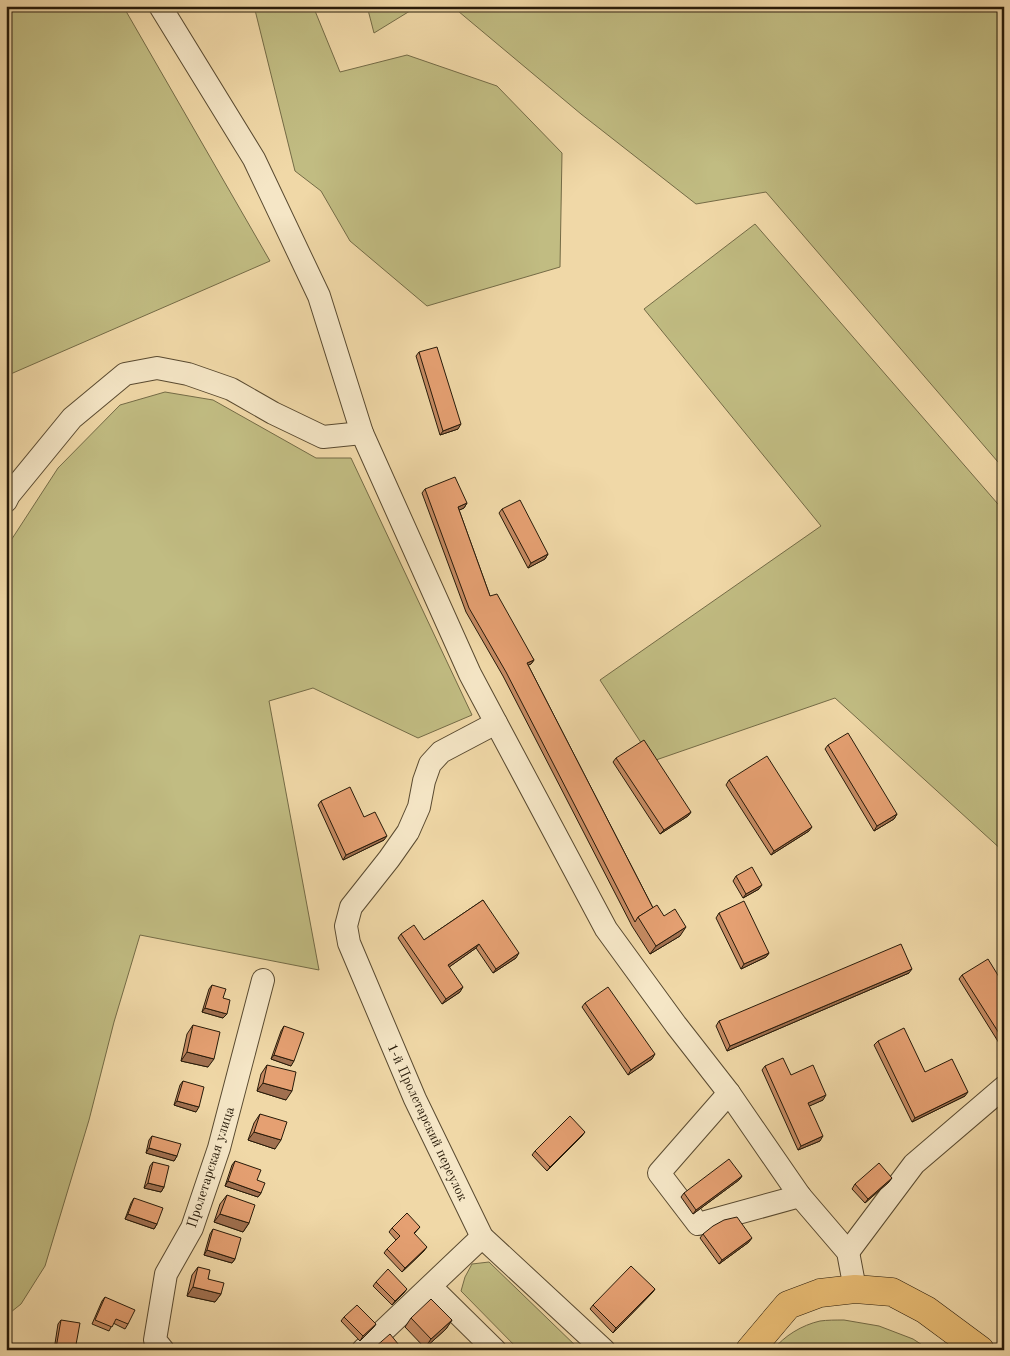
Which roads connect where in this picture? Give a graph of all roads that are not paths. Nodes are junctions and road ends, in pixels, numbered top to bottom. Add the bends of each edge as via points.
1 (160, 6) edge
2 (362, 433) junction
3 (6, 501) edge
4 (496, 723) junction
5 (263, 980) dead end
6 (1004, 1087) edge
7 (728, 1093) junction
8 (800, 1196) junction
9 (482, 1237) junction
10 (848, 1252) junction
11 (431, 1287) junction
12 (855, 1289) junction
13 (163, 1350) edge
14 (363, 1350) edge
15 (495, 1350) edge
16 (604, 1350) edge
17 (750, 1350) edge
18 (980, 1350) edge

1 - 2 street via 254,159 311,279
2 - 3 street via 323,437 231,389 188,374 157,368 126,374 72,418
2 - 4 street via 470,674
4 - 7 street via 606,929
4 - 9 street, 1-й Пролетарский переулок via 442,752 430,764 419,807 408,832 351,907 346,926 349,943 415,1099
5 - 13 street, Пролетарская улица via 219,1148 192,1228 166,1274 155,1340
6 - 10 street via 914,1164
7 - 8 street
7 - 8 street via 659,1173 698,1224
8 - 10 street
9 - 11 street
9 - 16 street, 1-й Пролетарский переулок
10 - 12 street
11 - 14 street
11 - 15 street
12 - 17 main road via 820,1292 788,1305
12 - 18 main road via 892,1292 926,1310

